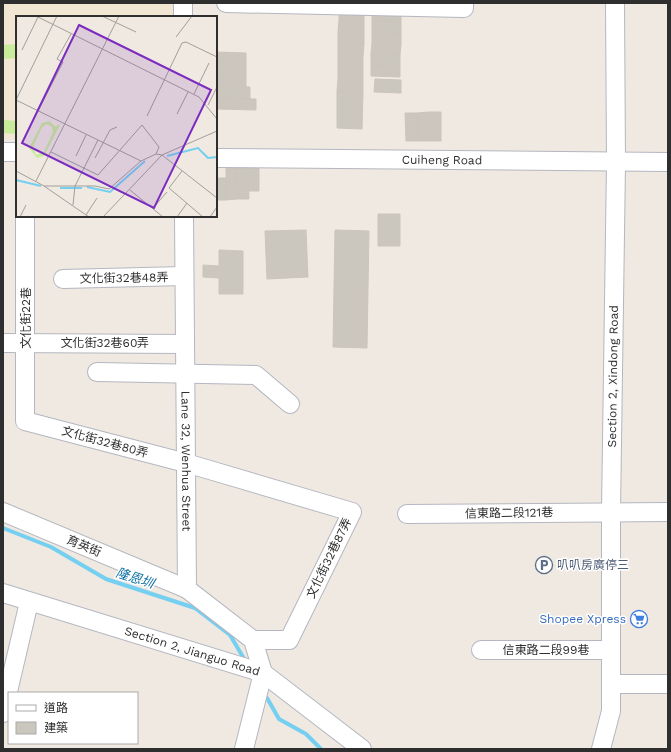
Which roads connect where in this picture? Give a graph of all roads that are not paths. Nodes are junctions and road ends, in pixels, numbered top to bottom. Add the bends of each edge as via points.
1 (183, 3) edge
2 (226, 3) edge
3 (464, 3) edge
4 (615, 3) edge
5 (183, 16) edge
6 (3, 152) edge
7 (16, 152) edge
8 (217, 158) edge
9 (668, 162) edge
10 (616, 163) junction
11 (25, 217) edge
12 (184, 217) edge
13 (184, 276) junction
14 (63, 279) dead end
15 (3, 343) edge
16 (26, 343) junction
17 (185, 344) junction
18 (97, 372) dead end
19 (185, 372) junction
20 (290, 404) dead end
21 (25, 421) joint
22 (186, 463) junction
23 (3, 512) edge
24 (611, 512) junction
25 (668, 512) edge
26 (407, 514) dead end
27 (187, 589) junction
28 (3, 592) edge
29 (29, 602) junction
30 (253, 640) junction
31 (481, 650) dead end
32 (611, 650) junction
33 (263, 673) junction
34 (611, 684) junction
35 (668, 684) edge
36 (3, 713) edge
37 (244, 749) edge
38 (362, 749) edge
39 (601, 749) edge

1 - 5 street
2 - 3 street via 464,8
4 - 10 street, Section 2, Xindong Road
6 - 7 street
8 - 10 street, Cuiheng Road
9 - 10 street, Cuiheng Road
10 - 24 street, Section 2, Xindong Road
11 - 16 street, 文化街22巷
12 - 13 street, Lane 32, Wenhua Street
13 - 14 street, 文化街32巷48弄
13 - 17 street, Lane 32, Wenhua Street
15 - 16 street, 文化街32巷60弄
16 - 17 street, 文化街32巷60弄
16 - 21 street, 文化街22巷
17 - 19 street, Lane 32, Wenhua Street
18 - 19 street
19 - 20 street via 256,375
19 - 22 street, Lane 32, Wenhua Street
21 - 22 street, 文化街32巷80弄
22 - 27 street, Lane 32, Wenhua Street
22 - 30 street, 文化街32巷87弄 via 352,512 289,640
23 - 27 street, 育英街
24 - 25 street, 信東路二段121巷
24 - 26 street, 信東路二段121巷
24 - 32 street, Section 2, Xindong Road
27 - 30 street
28 - 29 street, Section 2, Jianguo Road
29 - 33 street, Section 2, Jianguo Road
29 - 36 street
30 - 33 street
31 - 32 street, 信東路二段99巷
32 - 34 street, Section 2, Xindong Road
33 - 37 street
33 - 38 street, Section 2, Jianguo Road
34 - 35 street
34 - 39 street, Section 2, Xindong Road via 611,711

